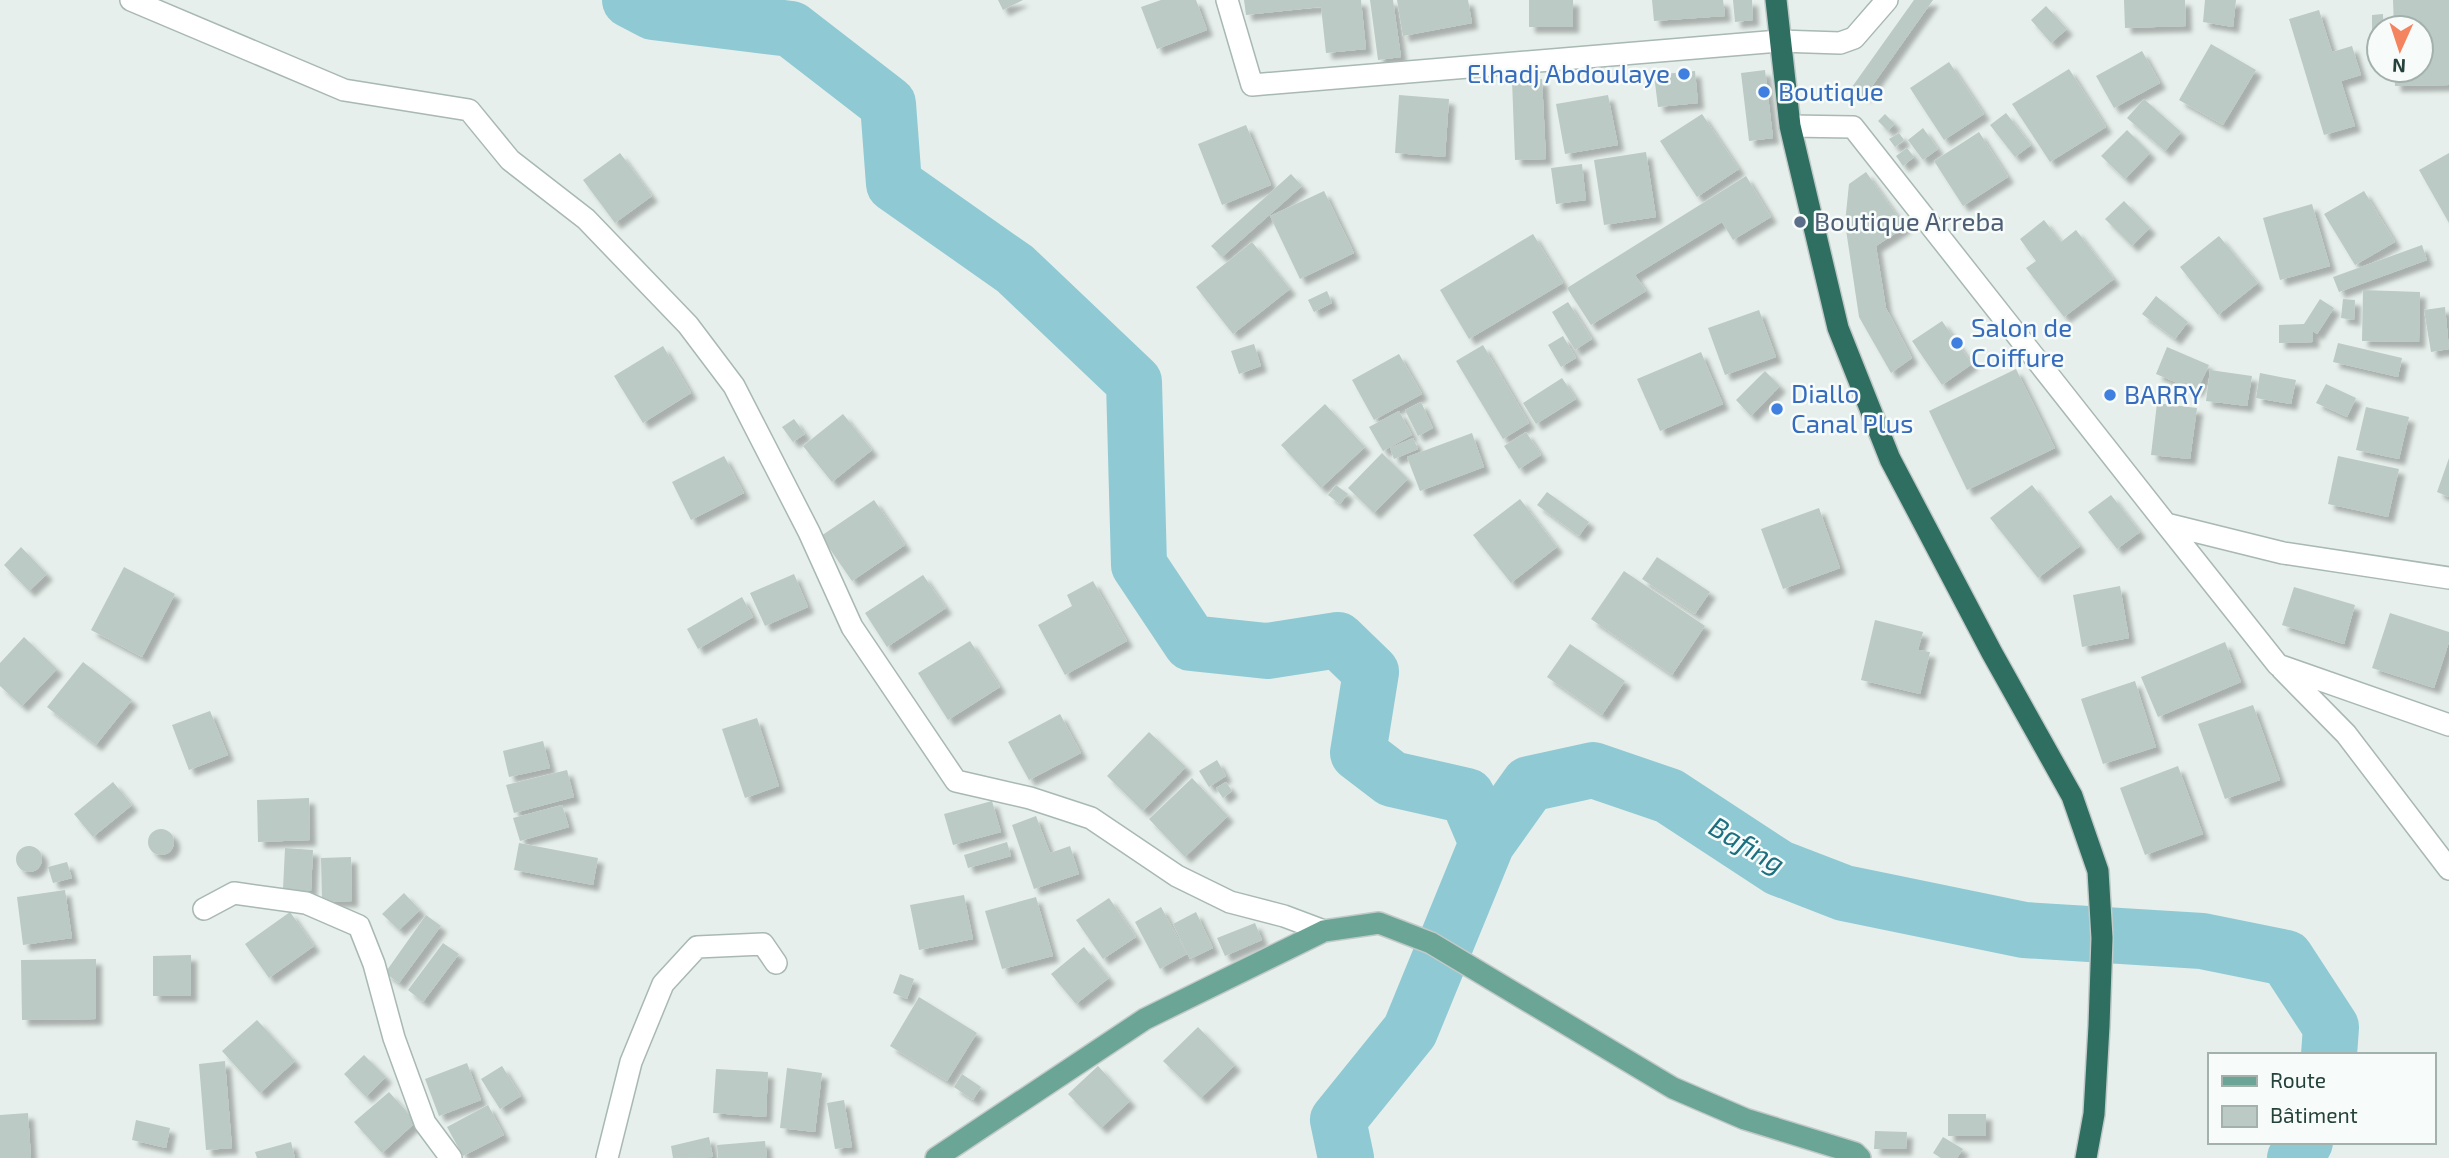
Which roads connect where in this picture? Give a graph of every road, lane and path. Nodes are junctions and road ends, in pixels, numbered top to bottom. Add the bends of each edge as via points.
1 (131, 0) edge
2 (1227, 0) edge
3 (1776, 0) edge
4 (1887, 0) edge
5 (1779, 41) junction
6 (1790, 126) junction
7 (2166, 524) junction
8 (2449, 578) edge
9 (2278, 665) junction
10 (2449, 725) edge
11 (2449, 870) edge
12 (204, 909) dead end
13 (1324, 931) junction
14 (776, 963) dead end
15 (451, 1158) edge
16 (607, 1158) edge
17 (936, 1158) edge
18 (1860, 1158) edge
19 (2086, 1158) edge

1 - 13 street via 344,90 469,110 510,160 586,219 688,325 734,386 852,627 956,781 1030,797 1091,818 1177,876 1230,902
2 - 5 street via 1252,85
3 - 5 highway
4 - 5 street via 1854,38 1840,43
5 - 6 highway
6 - 7 street via 1853,127
6 - 19 highway via 1843,340 1890,458 2072,796 2098,871 2102,938 2099,1026 2094,1114
7 - 8 street via 2283,552
7 - 9 street
9 - 10 street
9 - 11 street via 2346,734
12 - 15 street via 233,893 306,903 359,926 425,1123
13 - 17 main road via 1146,1019
13 - 18 main road via 1379,923 1431,943 1672,1088 1745,1119
14 - 16 street via 763,944 697,947 663,984 631,1062

